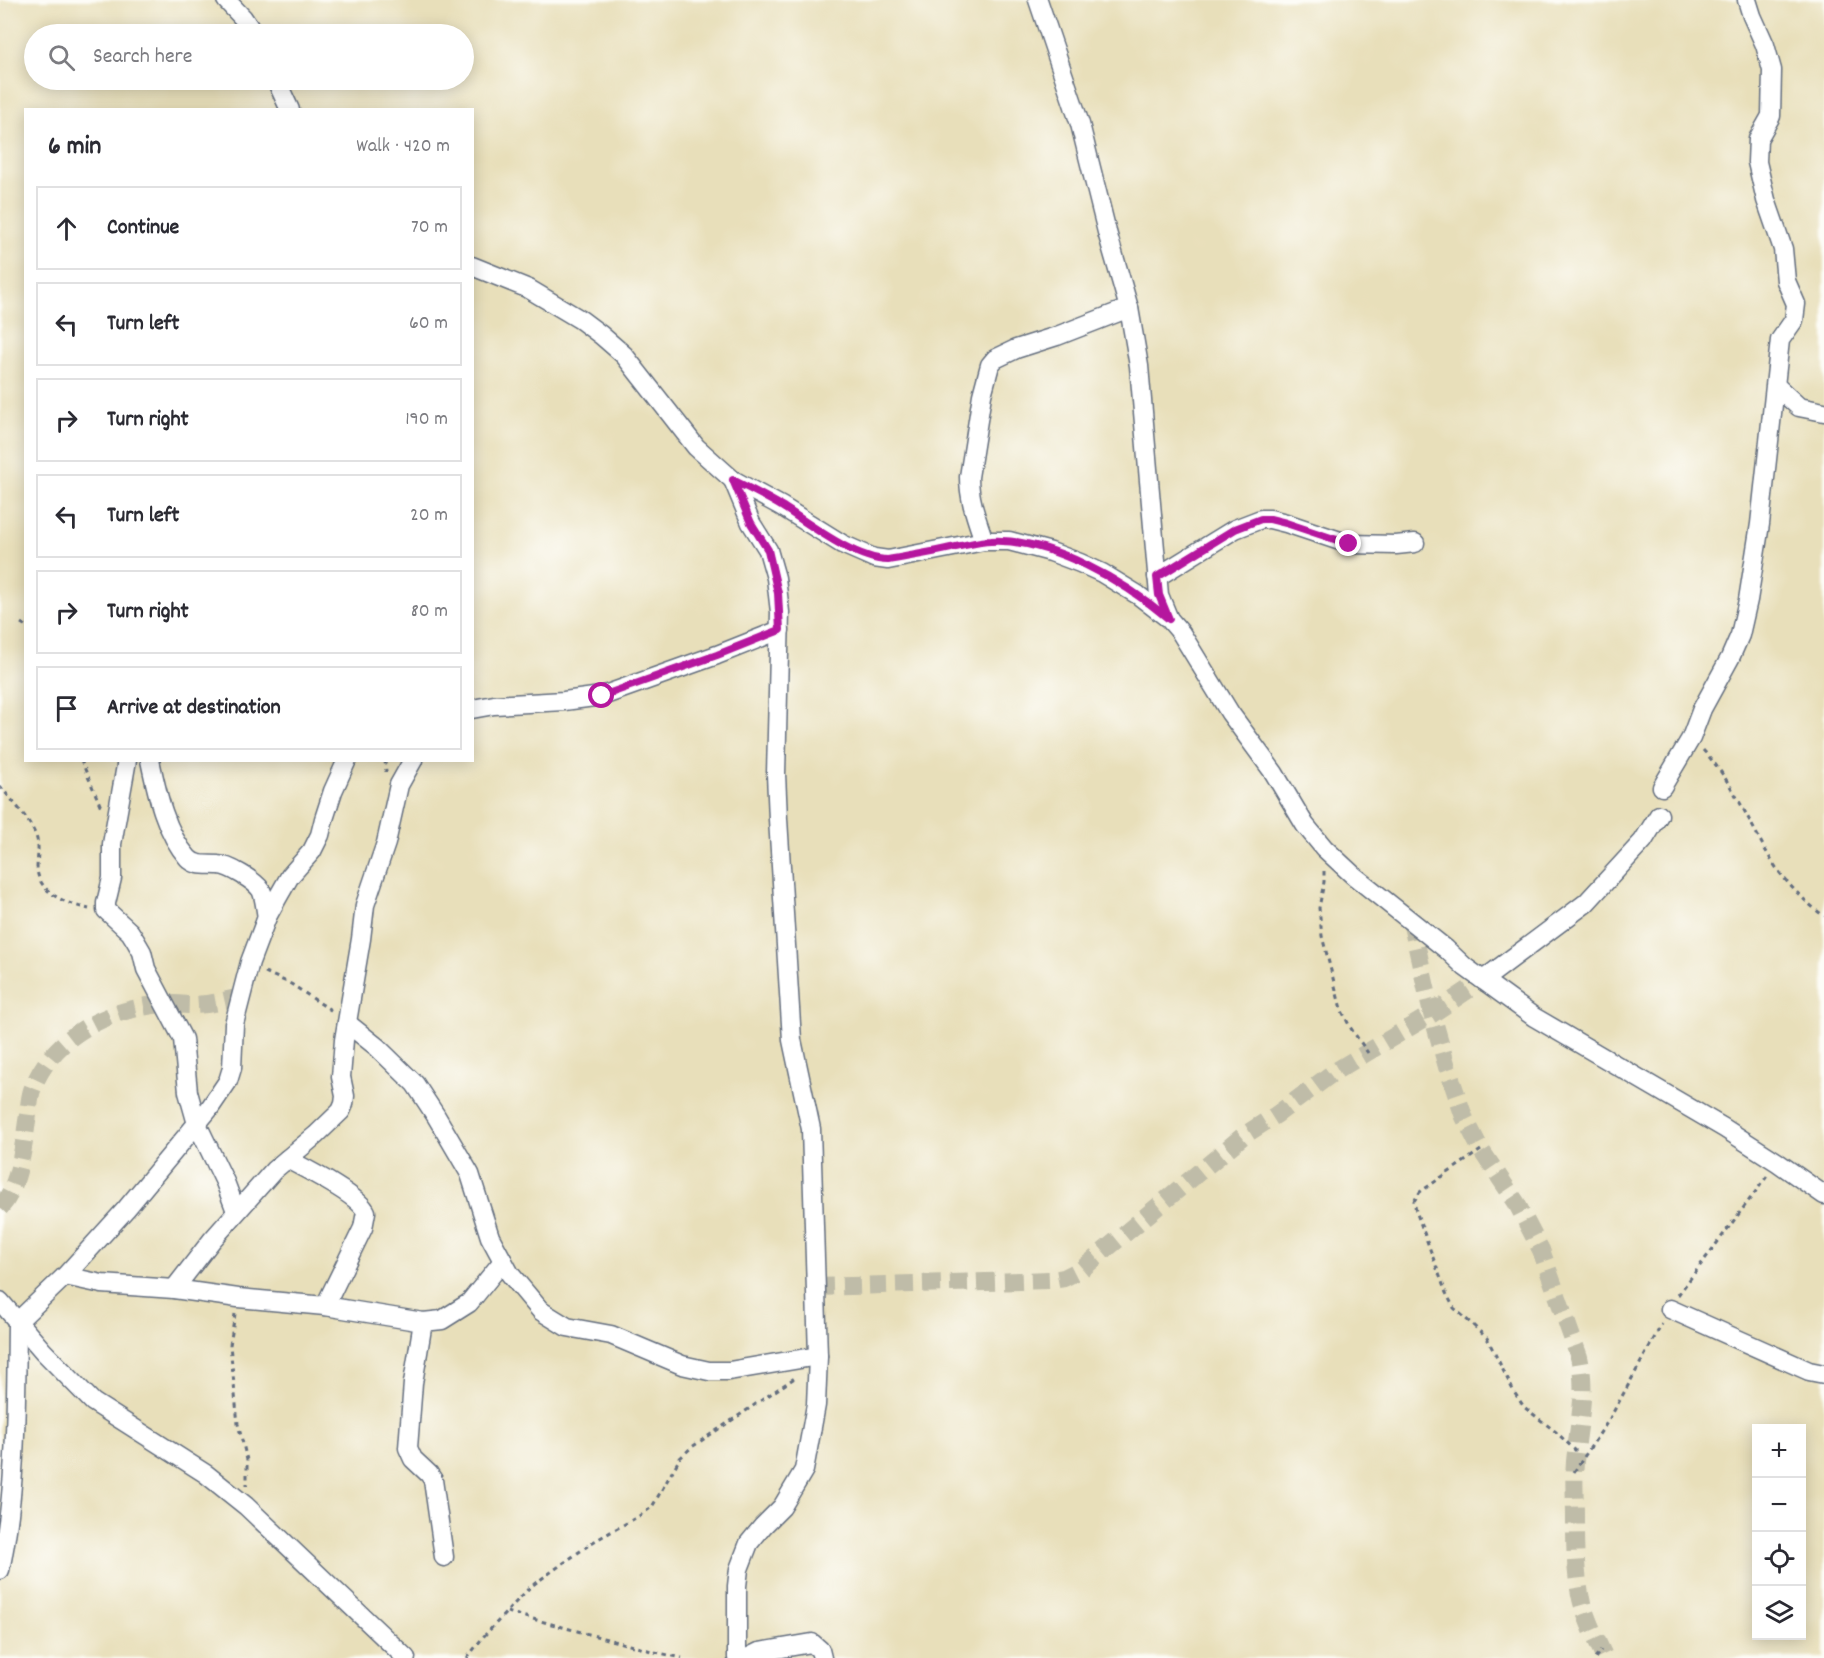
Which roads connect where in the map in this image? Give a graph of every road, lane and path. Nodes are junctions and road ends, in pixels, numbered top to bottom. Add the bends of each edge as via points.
1 (226, 0) edge
2 (1038, 0) edge
3 (1747, 0) edge
4 (247, 24) edge
5 (281, 90) edge
6 (289, 108) edge
7 (474, 267) edge
8 (1129, 308) junction
9 (1776, 386) junction
10 (1824, 412) edge
11 (733, 480) junction
12 (984, 541) junction
13 (1415, 543) dead end
14 (1157, 577) junction
15 (1169, 619) junction
16 (21, 623) dead end
17 (24, 625) edge
18 (780, 630) junction
19 (474, 709) edge
20 (1691, 738) junction
21 (82, 762) edge
22 (127, 762) edge
23 (150, 762) edge
24 (346, 762) edge
25 (412, 762) edge
26 (0, 786) edge
27 (1662, 787) dead end
28 (102, 808) dead end
29 (1659, 815) dead end
30 (1324, 848) junction
31 (106, 910) junction
32 (1824, 916) edge
33 (267, 917) junction
34 (249, 965) junction
35 (1483, 980) junction
36 (347, 1023) junction
37 (1368, 1053) dead end
38 (197, 1124) junction
39 (1480, 1150) dead end
40 (287, 1158) junction
41 (1824, 1195) edge
42 (236, 1211) junction
43 (503, 1261) junction
44 (65, 1276) junction
45 (174, 1289) junction
46 (238, 1298) junction
47 (0, 1301) edge
48 (325, 1306) junction
49 (1670, 1309) dead end
50 (17, 1322) junction
51 (423, 1322) junction
52 (815, 1357) junction
53 (1824, 1374) edge
54 (1576, 1451) dead end
55 (246, 1506) junction
56 (444, 1557) dead end
57 (0, 1570) edge
58 (507, 1612) junction
59 (1601, 1650) dead end
60 (395, 1655) edge
61 (467, 1658) edge
62 (682, 1658) edge
63 (737, 1658) edge
64 (747, 1658) edge
65 (822, 1658) edge
66 (1595, 1658) edge

1 - 4 street
2 - 8 street via 1080,124
3 - 9 street via 1772,70 1771,116 1758,139 1756,152 1759,171 1783,249 1786,281 1796,304 1794,320 1780,340
5 - 6 street
7 - 11 street via 529,289 600,335 624,355 696,447
8 - 12 street via 1016,349 995,359 990,366 969,477 973,508
8 - 14 street via 1141,377
9 - 10 street via 1799,407
9 - 20 street via 1760,524 1740,635
11 - 12 street via 842,544 881,560
11 - 18 street via 751,523 768,550 778,593
12 - 15 street via 1023,544 1080,563 1138,595
13 - 14 street via 1349,544 1261,519 1235,529
14 - 15 street via 1159,595
15 - 30 street
16 - 17 path
18 - 19 street via 602,696
18 - 52 street via 778,819 792,1040 810,1129
20 - 27 street
20 - 32 path via 1725,777 1774,864 1805,902
21 - 28 path
22 - 31 street via 112,844 112,878
23 - 33 street via 162,808 189,860 224,865 251,881 262,892
24 - 33 street via 312,851 290,876
25 - 36 street via 399,785 386,843 365,905
26 - 31 path via 36,837 41,882 60,900
29 - 35 street via 1643,841 1586,903
30 - 35 street
30 - 37 path via 1319,908 1322,936 1341,1009
31 - 38 street via 135,940 180,1031 188,1092
33 - 34 street
34 - 36 path via 291,984
34 - 38 street via 234,1024 228,1081
35 - 41 street via 1534,1017 1724,1128
36 - 40 street via 341,1077 344,1104 316,1135
36 - 43 street via 416,1084 470,1174 490,1238
38 - 42 street
38 - 44 street
39 - 54 path via 1420,1192 1414,1198 1416,1211 1454,1308 1487,1338 1524,1407
40 - 42 street
40 - 48 street via 349,1195 366,1212 363,1228
42 - 45 street
43 - 51 street via 469,1303 442,1320
43 - 52 street via 542,1311 567,1327 611,1335 682,1365 729,1371
44 - 45 street via 102,1284
44 - 50 street
45 - 46 street
46 - 48 street
46 - 55 path via 230,1345 238,1424 247,1460
47 - 50 street
48 - 51 street
49 - 53 street via 1809,1371
50 - 55 street via 93,1402 206,1474
50 - 57 street via 15,1452
51 - 56 street via 408,1448 432,1480
52 - 58 path via 793,1380 680,1458 652,1507 560,1564 530,1587
52 - 63 street via 816,1405 804,1470 782,1507 749,1543 741,1562
55 - 60 street
58 - 61 path
58 - 62 path
59 - 66 path
64 - 65 street via 759,1652 813,1643

